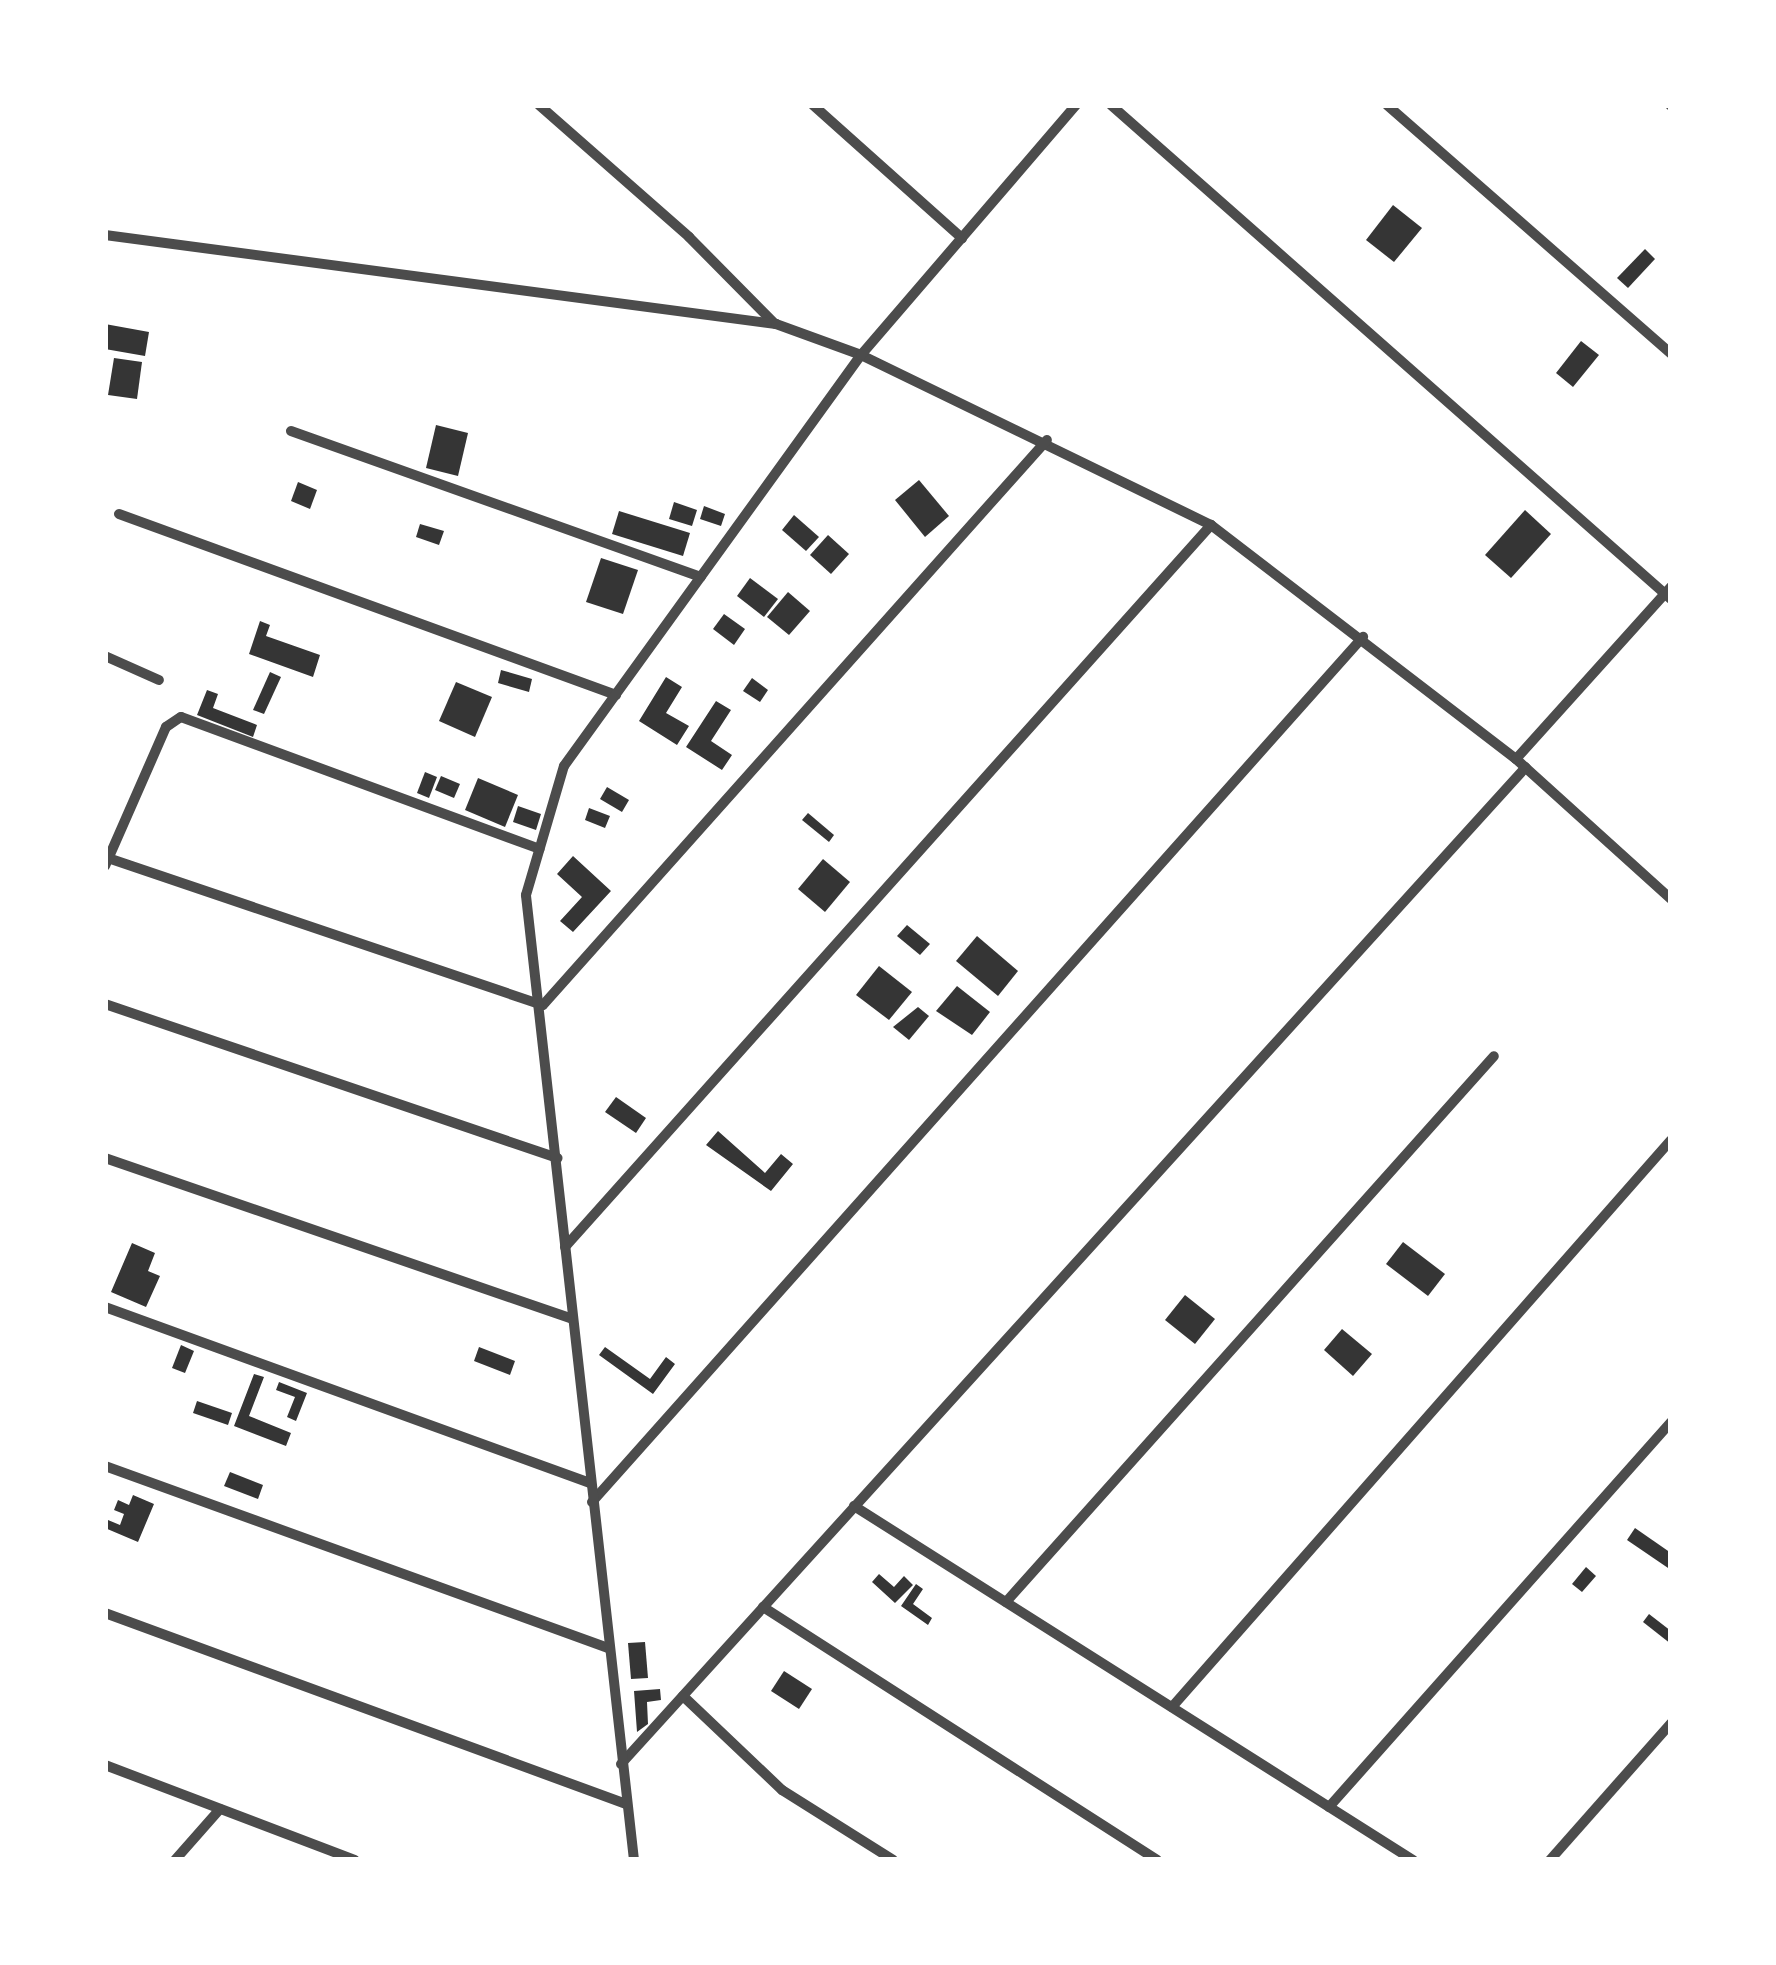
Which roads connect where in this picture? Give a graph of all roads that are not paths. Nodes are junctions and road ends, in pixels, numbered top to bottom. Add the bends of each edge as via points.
1 (539, 105) edge
2 (813, 105) edge
3 (1076, 105) edge
4 (1110, 105) edge
5 (1387, 105) edge
6 (105, 234) edge
7 (962, 238) junction
8 (776, 324) junction
9 (1671, 354) edge
10 (862, 355) junction
11 (291, 430) dead end
12 (1047, 440) junction
13 (119, 514) dead end
14 (1211, 525) junction
15 (701, 576) junction
16 (1669, 593) edge
17 (1363, 637) junction
18 (105, 656) edge
19 (159, 680) dead end
20 (616, 695) junction
21 (1521, 762) junction
22 (540, 849) junction
23 (106, 861) edge
24 (1671, 899) edge
25 (105, 1004) edge
26 (543, 1005) junction
27 (1494, 1056) dead end
28 (1671, 1140) edge
29 (105, 1158) edge
30 (557, 1158) junction
31 (564, 1246) junction
32 (105, 1308) edge
33 (572, 1319) junction
34 (1671, 1422) edge
35 (105, 1466) edge
36 (590, 1483) junction
37 (592, 1502) junction
38 (854, 1506) junction
39 (1006, 1602) junction
40 (762, 1608) junction
41 (105, 1613) edge
42 (608, 1648) junction
43 (683, 1696) junction
44 (1172, 1707) junction
45 (1671, 1723) edge
46 (621, 1764) junction
47 (105, 1765) edge
48 (626, 1804) junction
49 (1330, 1807) junction
50 (220, 1809) junction
51 (175, 1860) edge
52 (355, 1860) edge
53 (634, 1860) edge
54 (893, 1860) edge
55 (1157, 1860) edge
56 (1413, 1860) edge
57 (1550, 1860) edge

1 - 8 street via 690,237
2 - 7 street
3 - 7 street
4 - 16 street
5 - 9 street
6 - 8 street
7 - 10 street
8 - 10 street
10 - 12 street
10 - 15 street
11 - 15 street
12 - 14 street
12 - 26 street
13 - 20 street
14 - 17 street
14 - 31 street
15 - 20 street
16 - 21 street
17 - 21 street
17 - 37 street
18 - 19 street
20 - 22 street via 564,766
21 - 24 street
21 - 38 street
22 - 23 street via 180,717 166,727
22 - 26 street via 526,895
23 - 26 street
25 - 30 street
26 - 30 street
27 - 39 street
28 - 44 street
29 - 33 street
30 - 31 street
31 - 33 street
32 - 36 street
33 - 36 street
34 - 49 street
35 - 42 street
36 - 37 street
37 - 42 street
38 - 39 street
38 - 40 street
39 - 44 street
40 - 43 street
40 - 55 street
41 - 48 street
42 - 46 street
43 - 46 street
43 - 54 street via 782,1790
44 - 49 street
45 - 57 street
46 - 48 street
47 - 50 street
48 - 53 street
49 - 56 street
50 - 51 street
50 - 52 street

